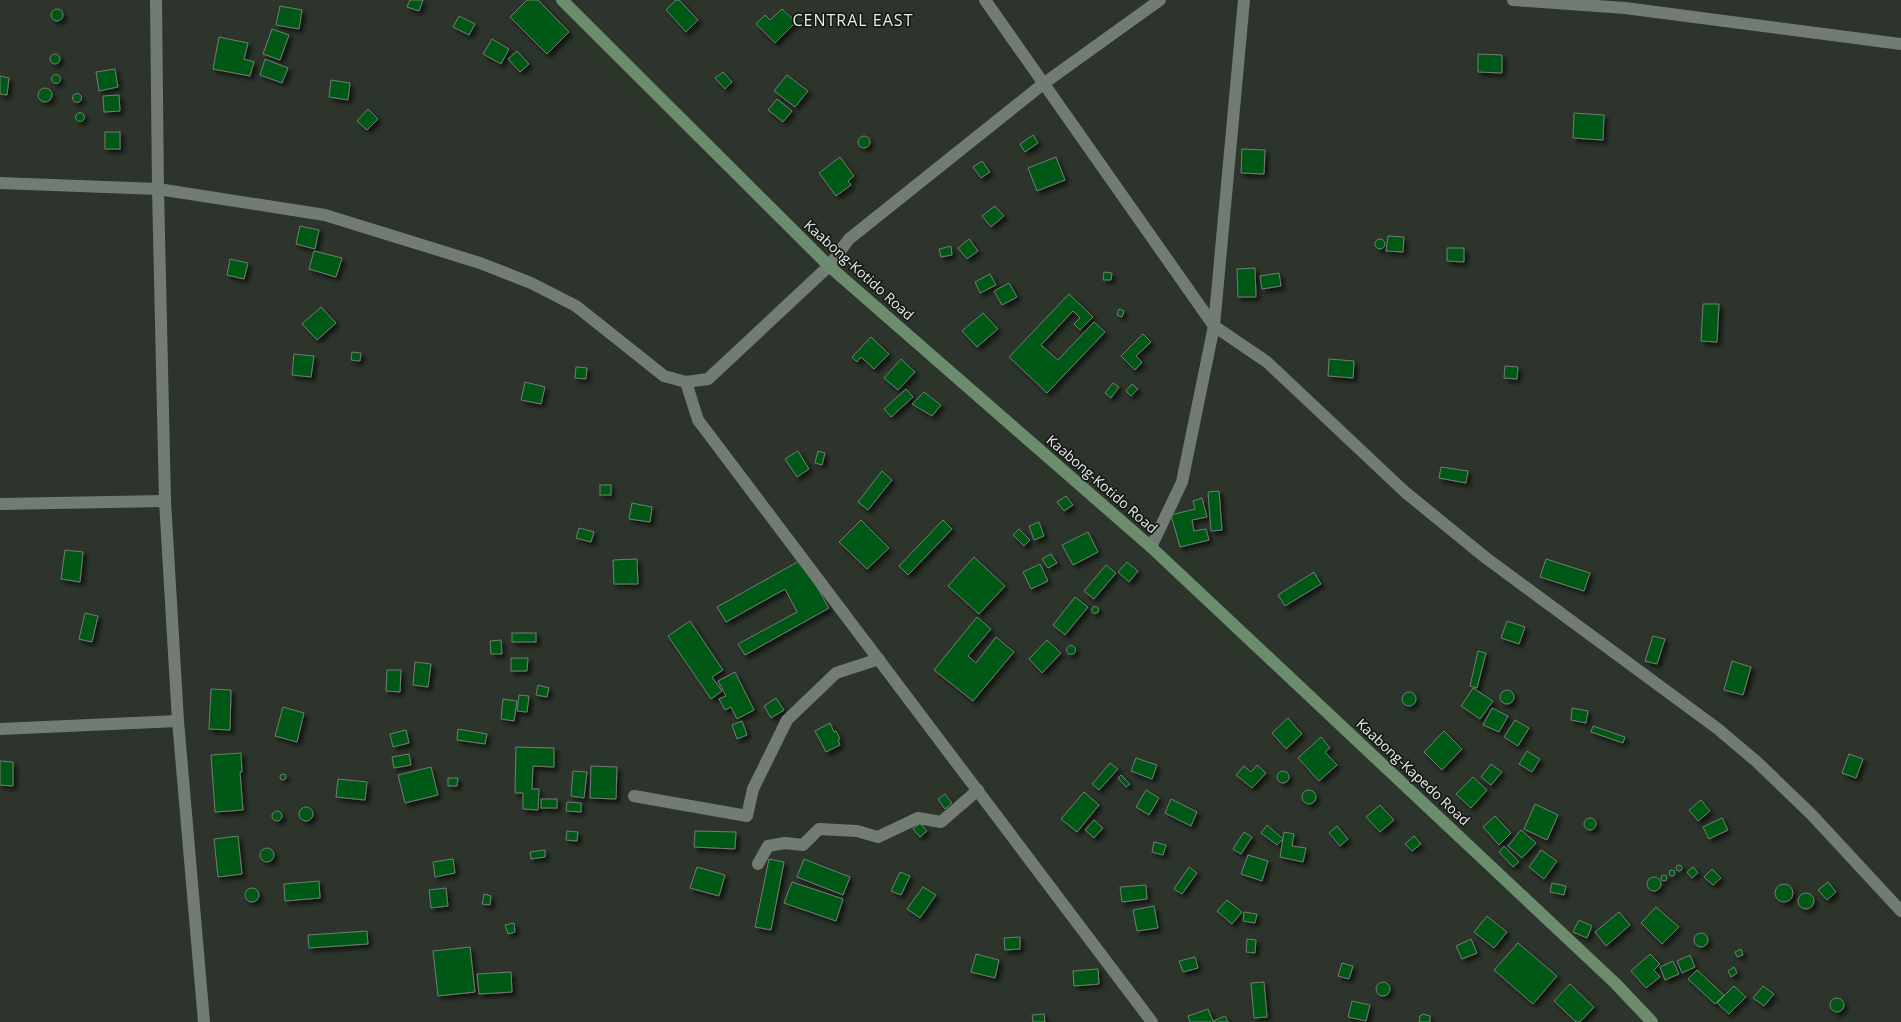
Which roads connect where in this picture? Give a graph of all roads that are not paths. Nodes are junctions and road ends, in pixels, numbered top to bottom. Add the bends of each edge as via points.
1 (156, 0) edge
2 (562, 0) edge
3 (985, 0) edge
4 (1160, 0) edge
5 (1244, 0) edge
6 (1514, 0) edge
7 (1901, 44) edge
8 (1043, 84) junction
9 (0, 183) edge
10 (158, 189) junction
11 (830, 266) junction
12 (1214, 326) junction
13 (686, 382) junction
14 (164, 501) junction
15 (0, 504) edge
16 (1151, 547) junction
17 (879, 659) junction
18 (178, 721) junction
19 (0, 729) edge
20 (978, 790) junction
21 (634, 796) dead end
22 (758, 864) dead end
23 (1901, 911) edge
24 (204, 1022) edge
25 (1152, 1022) edge
26 (1652, 1022) edge

1 - 10 street
2 - 11 main road, Kaabong-Kotido Road
3 - 8 street
4 - 8 street
5 - 12 street
6 - 7 street via 1625,8
8 - 11 street via 849,239
8 - 12 street
9 - 10 street
10 - 13 street via 324,215 480,263 530,283 576,306 664,376
10 - 14 street
11 - 13 street via 708,380
11 - 16 main road, Kaabong-Kotido Road
12 - 16 street via 1182,482
12 - 23 street via 1267,362 1405,492 1486,558 1718,729 1757,762 1812,815
13 - 17 street via 698,420
14 - 15 street
14 - 18 street
16 - 26 main road, Kaabong-Kapedo Road via 1609,977
17 - 20 street
17 - 21 street via 836,673 787,720 753,789 747,816
18 - 19 street
18 - 24 street
20 - 22 street via 941,822 918,818 878,837 857,831 819,829 803,845 785,843 768,846
20 - 25 street

